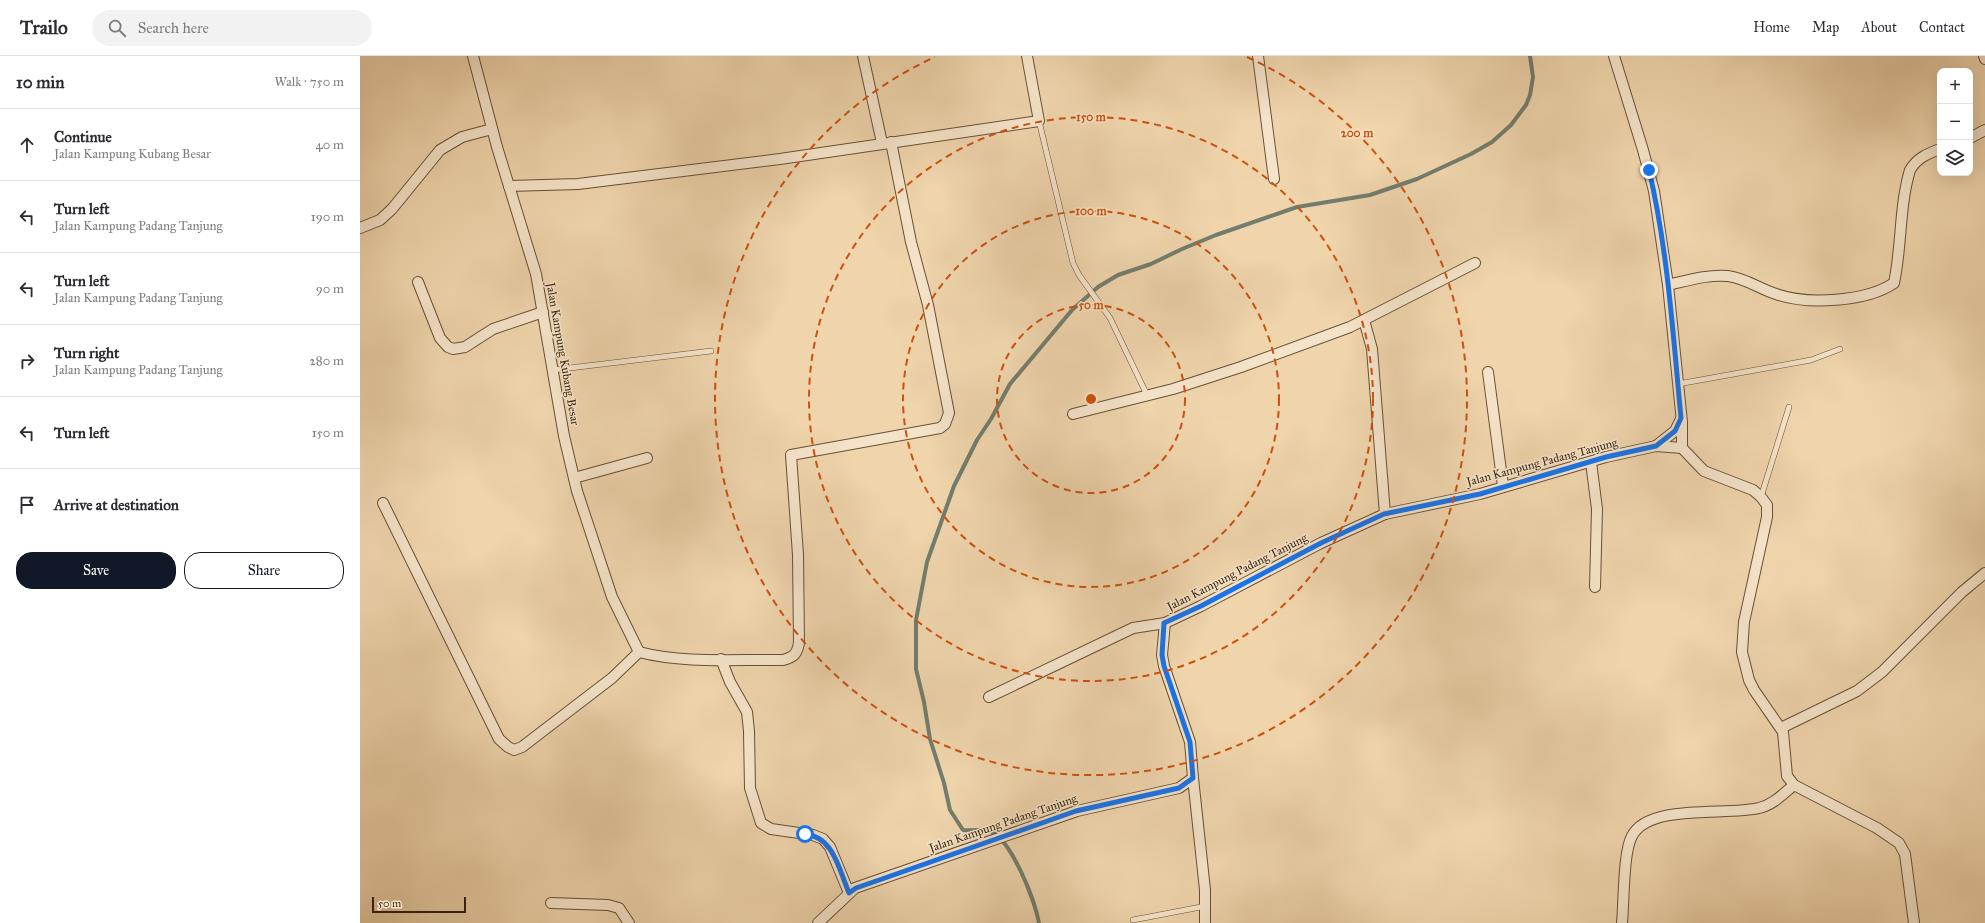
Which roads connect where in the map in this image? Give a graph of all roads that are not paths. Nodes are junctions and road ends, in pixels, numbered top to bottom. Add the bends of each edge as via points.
1 (473, 56) edge
2 (864, 56) edge
3 (1027, 56) edge
4 (1258, 56) edge
5 (1614, 56) edge
6 (1984, 56) edge
7 (1985, 60) edge
8 (1040, 121) junction
9 (492, 128) junction
10 (1985, 130) edge
11 (1973, 136) edge
12 (886, 143) junction
13 (1937, 150) edge
14 (1274, 179) dead end
15 (509, 186) junction
16 (360, 228) edge
17 (1475, 263) dead end
18 (418, 282) dead end
19 (1668, 285) junction
20 (543, 312) junction
21 (1364, 320) junction
22 (1840, 348) dead end
23 (711, 351) dead end
24 (553, 370) junction
25 (1488, 372) dead end
26 (1678, 384) junction
27 (1147, 395) junction
28 (1789, 407) dead end
29 (1073, 414) dead end
30 (1681, 418) junction
31 (1656, 446) junction
32 (1682, 448) junction
33 (647, 458) dead end
34 (1591, 462) junction
35 (574, 478) junction
36 (1503, 486) junction
37 (1761, 497) junction
38 (383, 503) dead end
39 (1384, 514) junction
40 (1985, 573) edge
41 (1595, 587) dead end
42 (1164, 623) junction
43 (640, 652) junction
44 (721, 659) junction
45 (989, 697) dead end
46 (1781, 728) junction
47 (1193, 778) junction
48 (1794, 785) junction
49 (849, 893) junction
50 (551, 903) dead end
51 (1206, 906) junction
52 (1133, 920) dead end
53 (629, 923) edge
54 (818, 923) edge
55 (1205, 923) edge
56 (1622, 923) edge
57 (1914, 923) edge

1 - 9 street, Jalan Kampung Kubang Besar
2 - 12 street
3 - 8 street
4 - 14 street
5 - 19 street via 1652,184
6 - 7 street
8 - 12 street
8 - 27 lane via 1073,263 1110,318
9 - 15 street, Jalan Kampung Kubang Besar
9 - 16 street via 462,137 440,150 392,209 380,220
10 - 11 street
12 - 15 street via 578,184
12 - 44 street via 928,305 949,413 948,419 940,428 791,455 798,555 797,652 792,658 783,660
13 - 19 street via 1914,163 1910,170 1894,283 1884,289 1858,296 1818,300 1788,298 1729,276
15 - 20 street, Jalan Kampung Kubang Besar via 536,274
17 - 21 street
18 - 20 street via 440,338 453,349 465,347 493,329
19 - 26 street
20 - 24 street, Jalan Kampung Kubang Besar
21 - 27 street via 1242,367
21 - 39 street via 1372,349
22 - 26 lane via 1811,360
23 - 24 lane
24 - 35 street, Jalan Kampung Kubang Besar
25 - 36 street
26 - 30 street
27 - 29 street
28 - 37 lane
30 - 31 street via 1675,431
30 - 32 street
31 - 32 street, Jalan Kampung Padang Tanjung
31 - 34 street, Jalan Kampung Padang Tanjung
32 - 37 street via 1704,471 1753,490
33 - 35 street
34 - 36 street, Jalan Kampung Padang Tanjung
34 - 41 street via 1597,509
35 - 43 street, Jalan Kampung Kubang Besar via 612,597
36 - 39 street, Jalan Kampung Padang Tanjung via 1480,494
37 - 46 street via 1766,505 1766,517 1744,622 1742,652 1751,685
38 - 43 street via 499,739 508,747 514,750 522,748 612,678
39 - 42 street, Jalan Kampung Padang Tanjung
40 - 46 street via 1962,592 1882,672 1857,691
42 - 45 street via 1133,628
42 - 47 street, Jalan Kampung Padang Tanjung via 1164,666 1190,742
43 - 44 street via 670,658
44 - 49 street via 730,682 747,712 750,788 761,823 771,829 823,839 830,847
46 - 48 street via 1787,776
47 - 49 street, Jalan Kampung Padang Tanjung via 1179,788 1076,811 856,888
47 - 51 street
48 - 56 street via 1774,802 1758,809 1668,815 1646,821 1637,829 1628,846
48 - 57 street via 1877,828 1899,843 1905,854
49 - 54 street, Jalan Kampung Padang Tanjung
50 - 53 street via 608,905 619,908
51 - 52 lane
51 - 55 street

